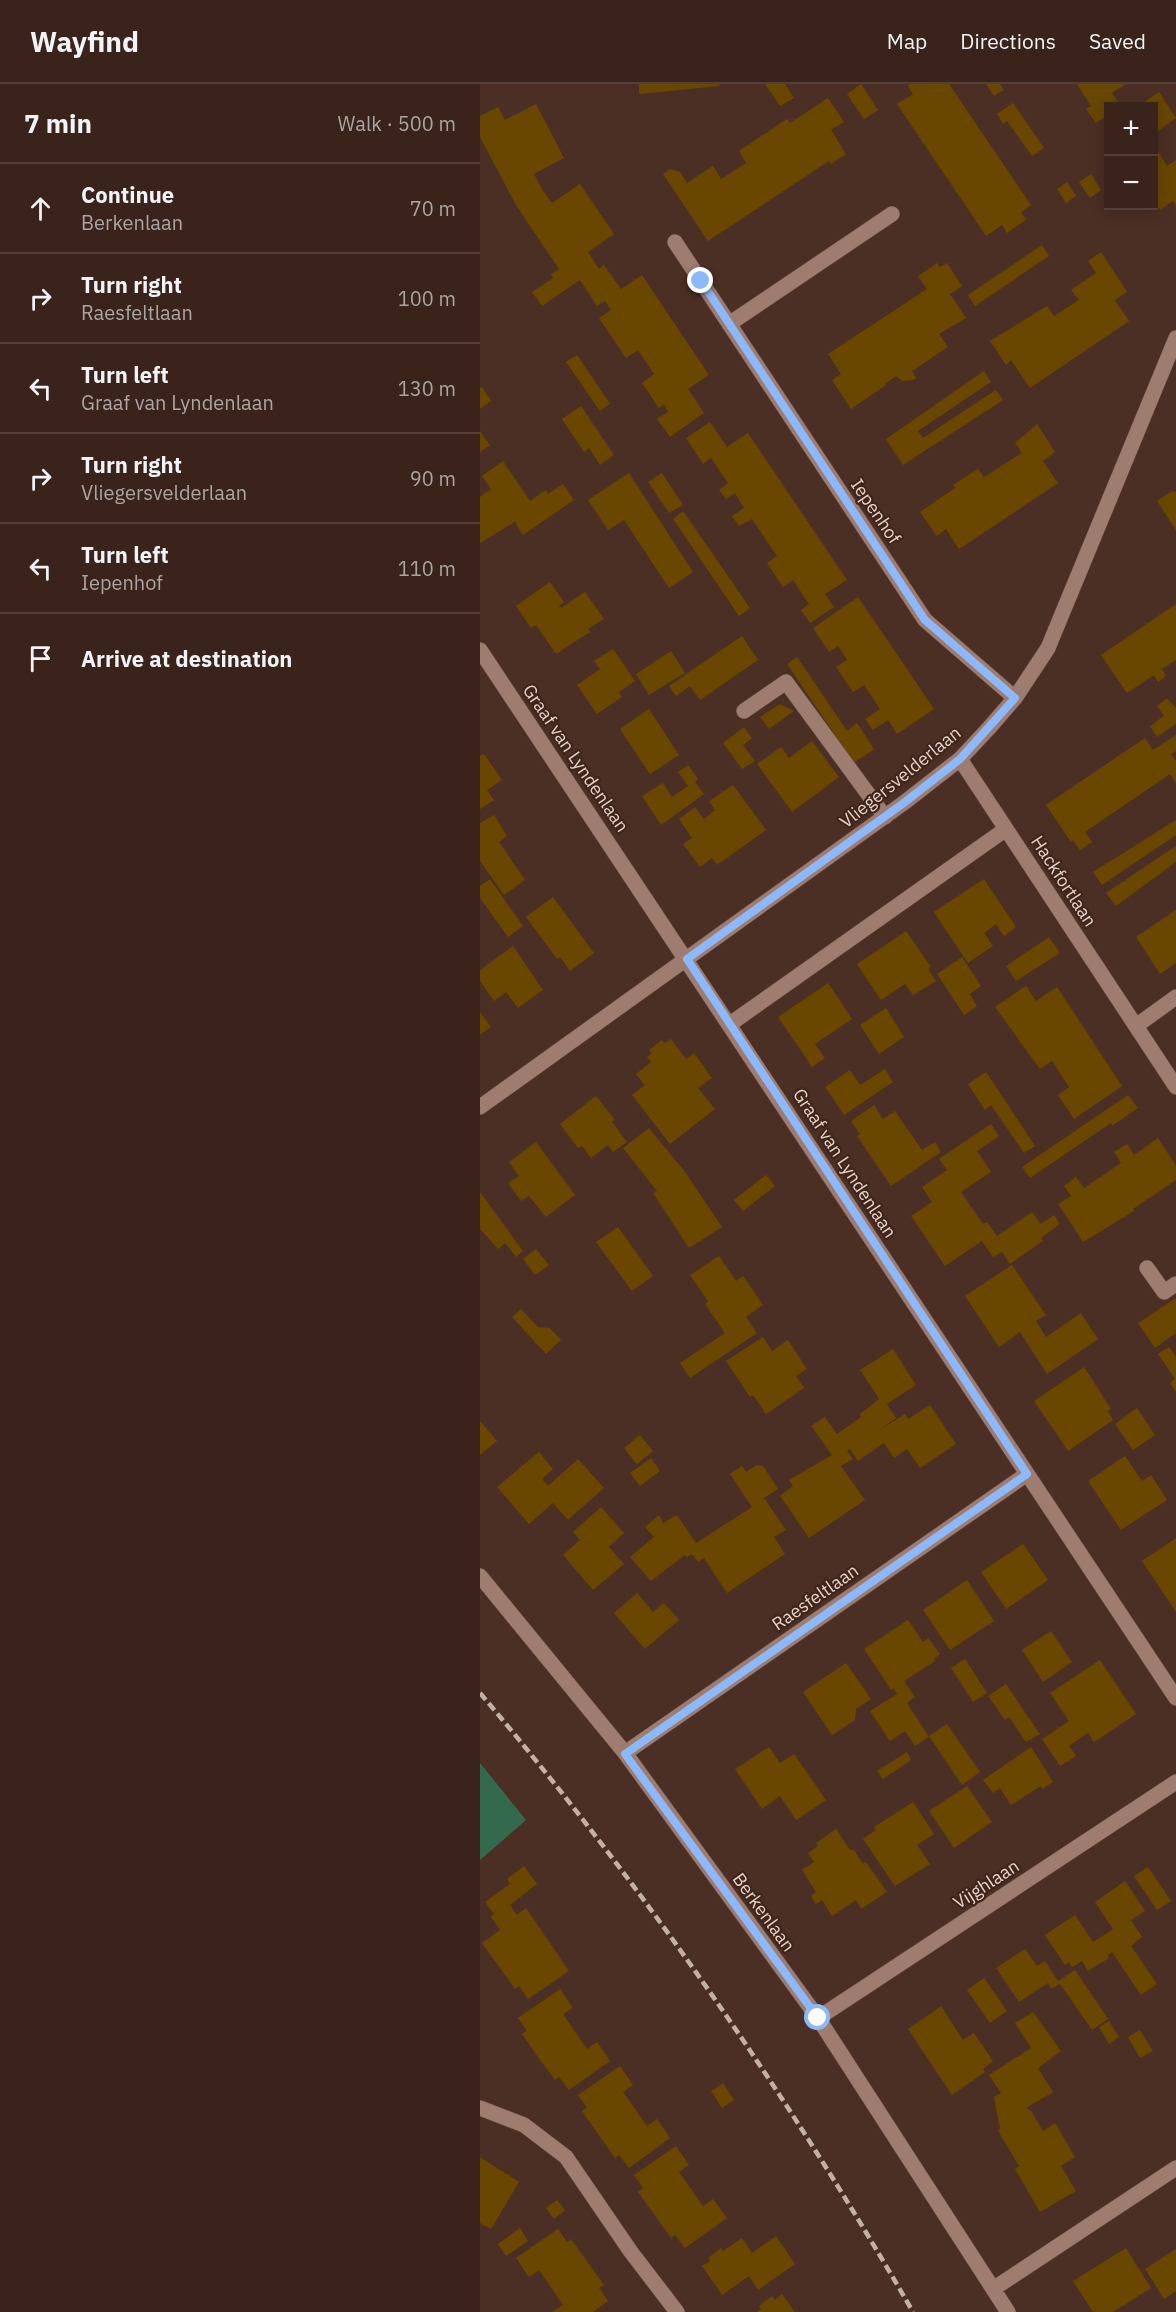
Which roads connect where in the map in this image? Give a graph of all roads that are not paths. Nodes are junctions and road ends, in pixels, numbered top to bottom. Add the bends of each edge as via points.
1 (892, 214) dead end
2 (675, 242) dead end
3 (729, 324) junction
4 (1176, 338) edge
5 (480, 650) edge
6 (1015, 698) junction
7 (744, 711) dead end
8 (960, 759) junction
9 (885, 817) junction
10 (1006, 829) junction
11 (687, 959) junction
12 (1176, 997) edge
13 (730, 1024) junction
14 (1136, 1026) junction
15 (1176, 1087) edge
16 (480, 1107) edge
17 (1147, 1268) dead end
18 (1176, 1284) edge
19 (1027, 1474) junction
20 (480, 1576) edge
21 (1176, 1698) edge
22 (625, 1754) junction
23 (1176, 1782) edge
24 (818, 2018) junction
25 (480, 2108) edge
26 (1176, 2168) edge
27 (993, 2289) junction
28 (677, 2312) edge
29 (1008, 2312) edge

1 - 3 street
2 - 3 street, Iepenhof
3 - 6 street, Iepenhof via 925,620
4 - 6 street, Vliegersvelderlaan via 1057,631
5 - 11 street, Graaf van Lyndenlaan
6 - 8 street, Vliegersvelderlaan
7 - 9 street via 786,681
8 - 9 street, Vliegersvelderlaan
8 - 10 street, Hackfortlaan
9 - 11 street, Vliegersvelderlaan
10 - 13 street
10 - 14 street, Hackfortlaan
11 - 13 street, Graaf van Lyndenlaan
11 - 16 street, Vliegersvelderlaan
12 - 14 street
13 - 19 street, Graaf van Lyndenlaan
14 - 15 street, Hackfortlaan
17 - 18 street via 1164,1292
19 - 21 street, Graaf van Lyndenlaan
19 - 22 street, Raesfeltlaan
20 - 22 street, Berkenlaan
22 - 24 street, Berkenlaan
23 - 24 street, Vijghlaan
24 - 27 street, Berkenlaan
25 - 28 street via 524,2125 566,2157
26 - 27 street
27 - 29 street, Berkenlaan

